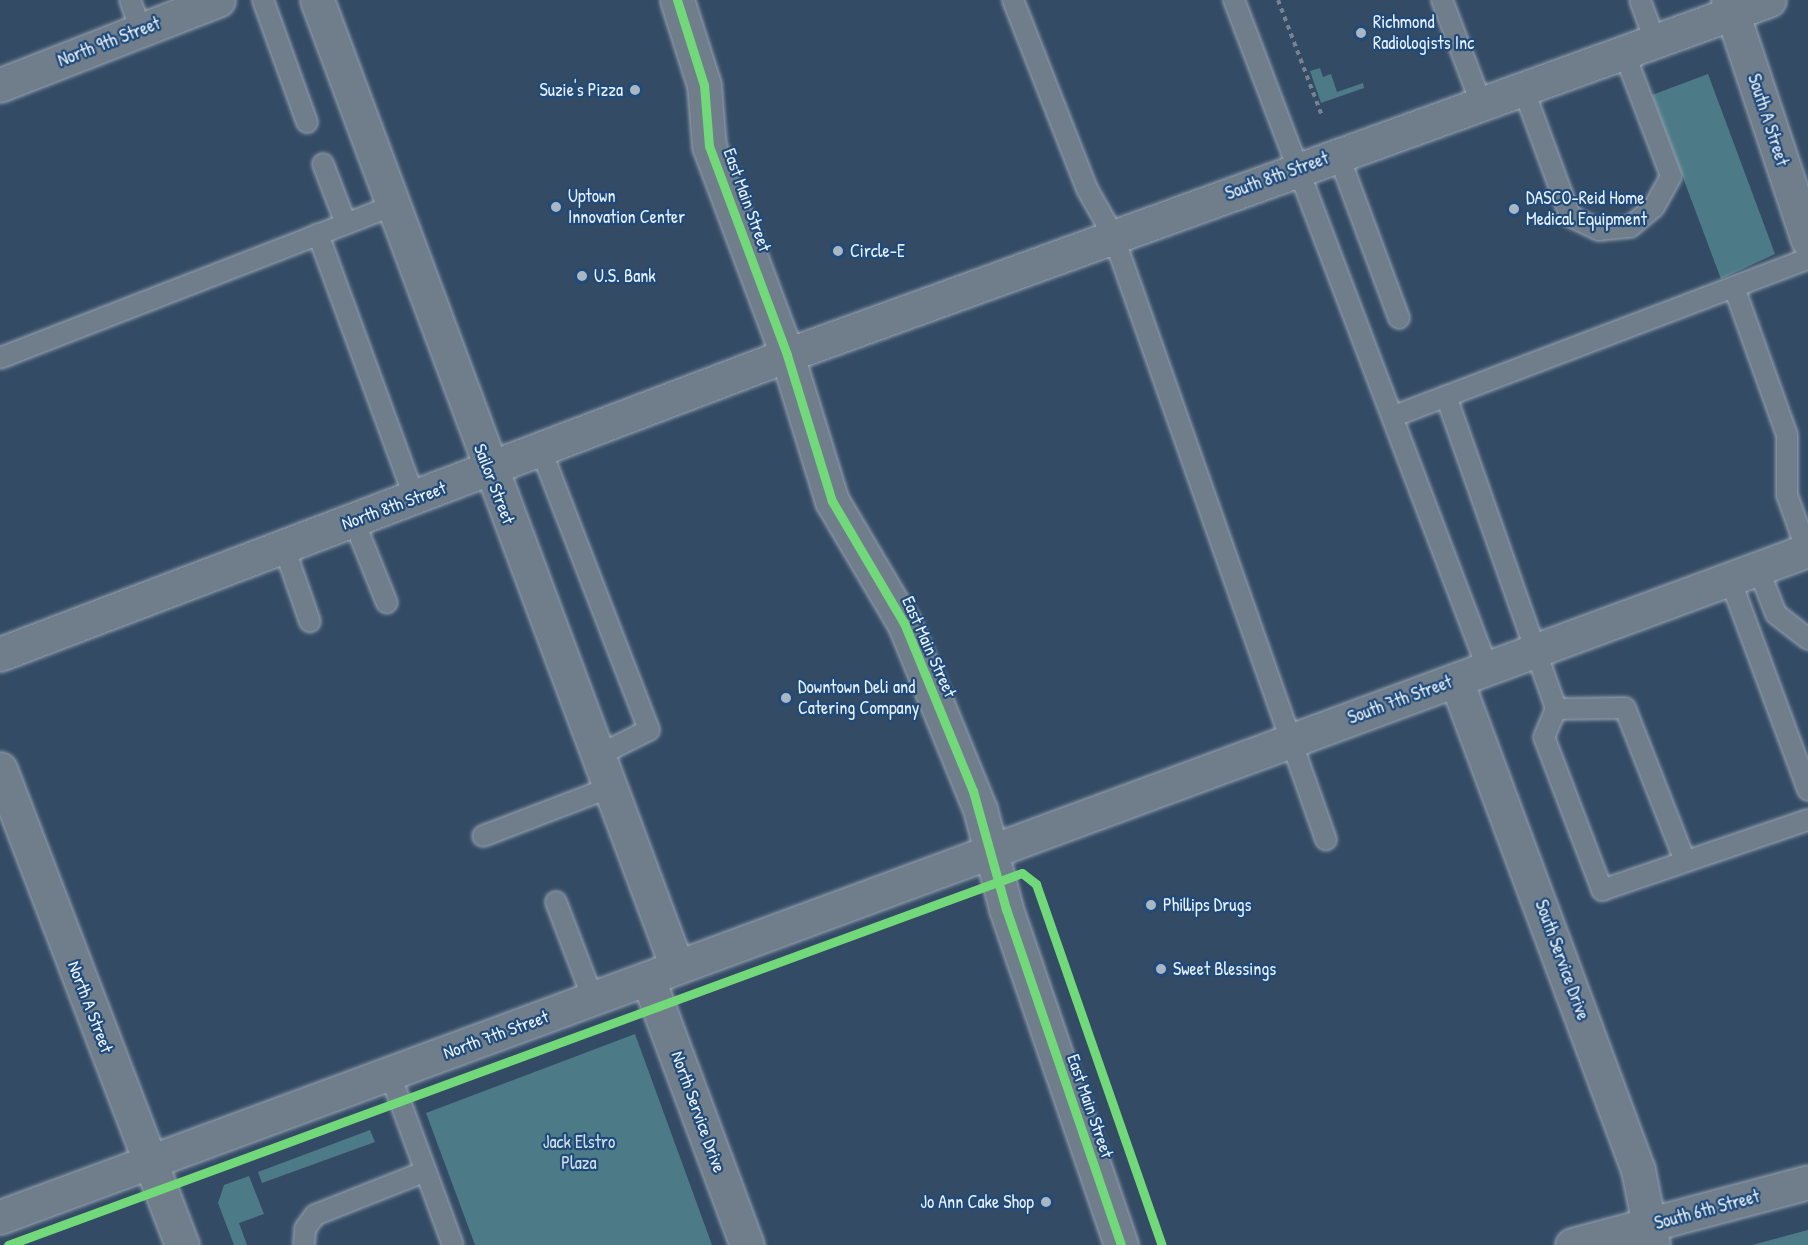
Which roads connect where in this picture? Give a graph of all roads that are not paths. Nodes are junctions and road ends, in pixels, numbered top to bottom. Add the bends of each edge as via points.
1 (218, 0) edge
2 (263, 0) edge
3 (317, 0) edge
4 (677, 0) edge
5 (1013, 0) edge
6 (1234, 0) edge
7 (1442, 0) edge
8 (1640, 0) edge
9 (1769, 0) edge
10 (1730, 7) edge
11 (136, 15) edge
12 (1655, 41) junction
13 (1624, 52) junction
14 (0, 85) edge
15 (1523, 88) junction
16 (1481, 103) junction
17 (307, 122) dead end
18 (1338, 154) junction
19 (323, 164) dead end
20 (1301, 167) junction
21 (1802, 203) edge
22 (392, 206) junction
23 (346, 224) junction
24 (318, 234) junction
25 (1113, 235) junction
26 (1808, 240) edge
27 (1808, 259) edge
28 (1734, 287) junction
29 (1399, 318) dead end
30 (787, 355) junction
31 (0, 358) edge
32 (1446, 396) junction
33 (1394, 416) junction
34 (541, 450) junction
35 (489, 471) junction
36 (415, 499) junction
37 (354, 521) junction
38 (284, 547) junction
39 (1807, 550) edge
40 (1744, 574) junction
41 (387, 603) dead end
42 (310, 622) dead end
43 (1808, 639) edge
44 (1536, 649) junction
45 (0, 654) edge
46 (1487, 668) junction
47 (1456, 680) junction
48 (1556, 709) junction
49 (1294, 738) junction
50 (597, 756) junction
51 (0, 769) edge
52 (609, 788) junction
53 (1808, 790) edge
54 (1808, 820) edge
55 (483, 836) dead end
56 (1326, 840) dead end
57 (991, 848) junction
58 (1685, 861) junction
59 (556, 902) dead end
60 (663, 973) junction
61 (593, 999) junction
62 (390, 1074) junction
63 (149, 1162) junction
64 (426, 1171) junction
65 (1808, 1182) edge
66 (0, 1217) edge
67 (1652, 1235) edge
68 (182, 1245) edge
69 (304, 1245) edge
70 (453, 1245) edge
71 (747, 1245) edge
72 (1121, 1245) edge
73 (1572, 1245) edge

1 - 11 main road, North 9th Street
2 - 17 lane
3 - 22 main road, Sailor Street
4 - 30 main road, East Main Street via 704,85 709,146
5 - 25 lane via 1087,189
6 - 20 lane
7 - 16 lane
8 - 12 lane
9 - 10 main road, South 8th Street
10 - 12 main road, South 8th Street
10 - 21 main road, South A Street
11 - 14 main road, North 9th Street
12 - 13 main road, South 8th Street
13 - 15 main road, South 8th Street
13 - 15 lane via 1671,176 1654,207 1629,226 1599,230 1570,216
15 - 16 main road, South 8th Street
16 - 18 main road, South 8th Street
18 - 20 main road, South 8th Street
18 - 29 lane
19 - 23 lane
20 - 25 main road, South 8th Street
20 - 33 lane
21 - 26 main road, South A Street
22 - 23 lane
22 - 35 main road, Sailor Street
23 - 24 lane
24 - 31 lane
24 - 36 lane
25 - 30 main road, South 8th Street
25 - 49 lane
27 - 28 lane
28 - 32 lane
28 - 39 lane via 1786,435 1787,495
30 - 34 main road, North 8th Street
30 - 57 main road, East Main Street via 832,501 904,623
32 - 33 lane
32 - 44 lane
33 - 46 lane
34 - 35 main road, North 8th Street
34 - 50 lane via 649,730
35 - 36 main road, North 8th Street
35 - 50 main road, Sailor Street
36 - 37 main road, North 8th Street
37 - 38 main road, North 8th Street
37 - 41 lane
38 - 42 lane
38 - 45 main road, North 8th Street
39 - 40 main road, South 7th Street
40 - 43 lane via 1776,614
40 - 44 main road, South 7th Street
40 - 53 lane
44 - 46 main road, South 7th Street
44 - 48 lane
46 - 47 main road, South 7th Street
47 - 49 main road, South 7th Street
47 - 67 main road, South Service Drive via 1638,1170
48 - 58 lane via 1625,708
48 - 58 lane via 1544,737 1602,890
49 - 56 lane
49 - 57 main road, South 7th Street
50 - 52 main road, Sailor Street
51 - 63 main road, North A Street
52 - 55 lane
52 - 60 main road, Sailor Street
54 - 58 lane
57 - 60 main road, North 7th Street
57 - 72 main road, East Main Street via 1006,909
59 - 61 lane
60 - 61 main road, North 7th Street
60 - 71 main road, North Service Drive
61 - 62 main road, North 7th Street
62 - 63 main road, North 7th Street
62 - 64 lane
63 - 66 main road, North 7th Street
63 - 68 main road, North A Street
64 - 69 lane via 315,1215 304,1229
64 - 70 lane
65 - 67 main road, South 6th Street
67 - 73 main road, South 6th Street

